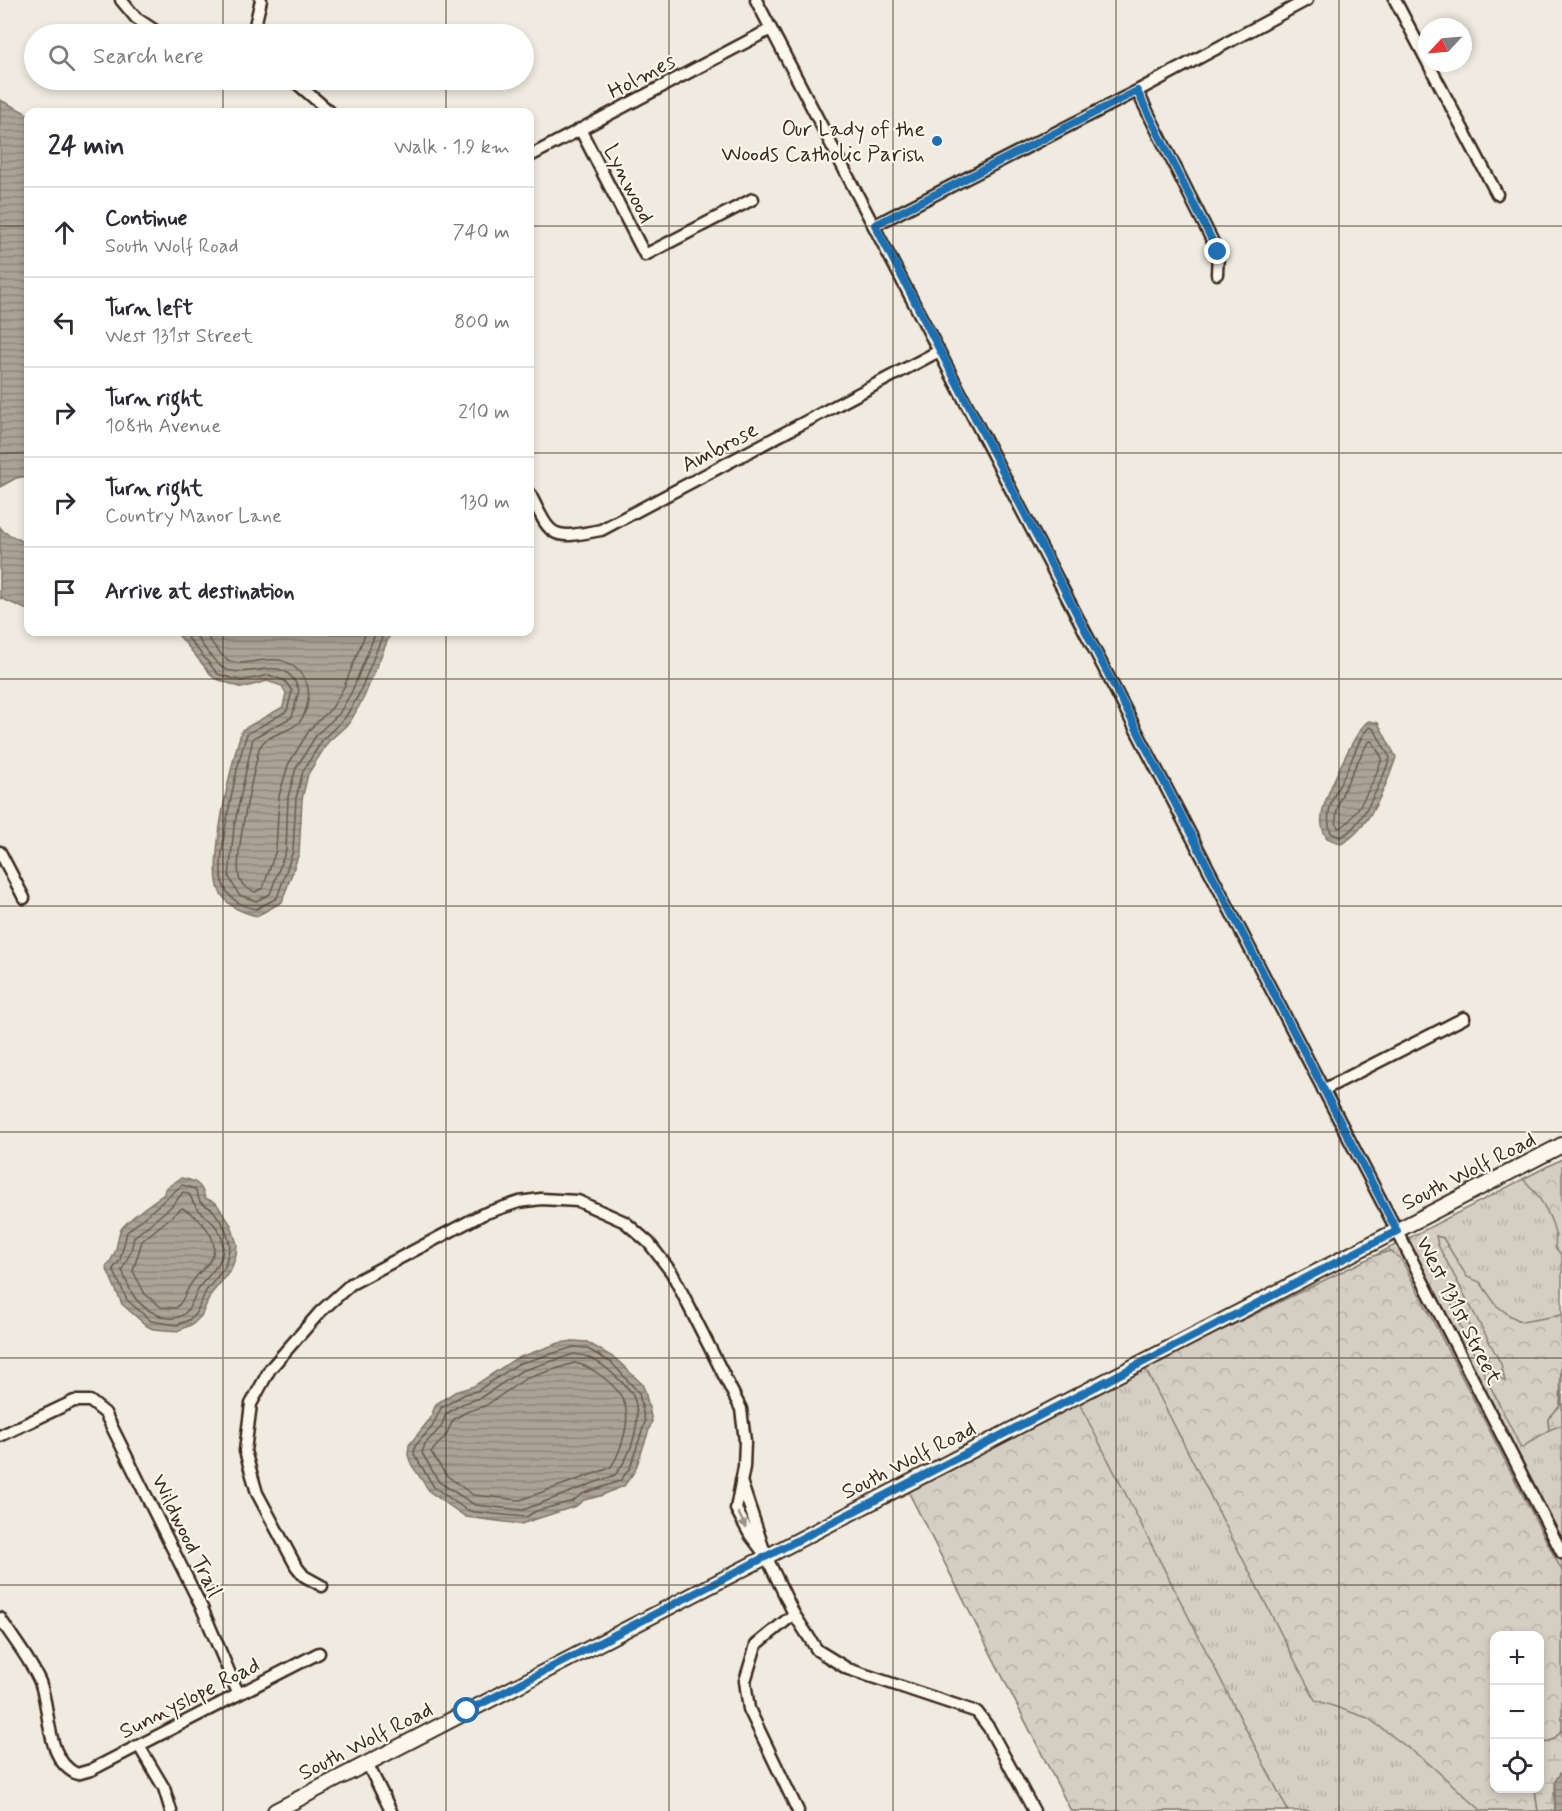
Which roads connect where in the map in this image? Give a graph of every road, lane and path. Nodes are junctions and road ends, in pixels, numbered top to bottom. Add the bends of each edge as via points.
1 (121, 0) edge
2 (261, 0) edge
3 (756, 0) edge
4 (1307, 0) edge
5 (1395, 0) edge
6 (144, 24) edge
7 (255, 24) edge
8 (771, 29) junction
9 (1418, 45) edge
10 (1432, 72) edge
11 (304, 90) edge
12 (1137, 91) junction
13 (325, 108) edge
14 (580, 129) junction
15 (534, 154) edge
16 (1497, 194) dead end
17 (753, 199) dead end
18 (875, 225) junction
19 (1217, 274) dead end
20 (939, 351) junction
21 (534, 502) edge
22 (0, 852) edge
23 (24, 898) dead end
24 (1464, 1018) dead end
25 (1323, 1090) junction
26 (1562, 1145) edge
27 (1397, 1231) junction
28 (0, 1436) edge
29 (1562, 1553) edge
30 (766, 1556) junction
31 (322, 1586) dead end
32 (794, 1614) junction
33 (0, 1618) edge
34 (319, 1653) dead end
35 (238, 1693) junction
36 (139, 1746) junction
37 (368, 1763) junction
38 (171, 1811) edge
39 (274, 1811) edge
40 (391, 1811) edge
41 (798, 1811) edge
42 (1034, 1811) edge

1 - 6 street
2 - 7 street
3 - 8 street, West 131st Street
4 - 12 street
5 - 9 street
8 - 14 street, Holmes
8 - 18 street, West 131st Street
10 - 16 street
11 - 13 street
12 - 18 street
12 - 19 street via 1218,252
14 - 15 street, Holmes
14 - 17 street, Lynwood via 645,255
18 - 20 street, West 131st Street
20 - 21 street, Ambrose via 601,530 570,536 553,533
20 - 25 street, West 131st Street
22 - 23 street
24 - 25 street
25 - 27 street, West 131st Street
26 - 27 main road, South Wolf Road
27 - 29 street, West 131st Street
27 - 30 main road, South Wolf Road
28 - 35 street, Wildwood Trail via 74,1401 90,1401 105,1413 202,1608
30 - 31 street via 741,1479 745,1441 741,1409 661,1257 626,1222 595,1207 562,1199 519,1202 483,1214 351,1284 320,1312 270,1369 251,1404 245,1436 251,1478 296,1566 304,1576
30 - 32 street
30 - 37 main road, South Wolf Road
32 - 41 street via 756,1645 747,1667 745,1687 749,1709
32 - 42 street via 808,1639 828,1659 976,1712 989,1728
33 - 36 street, Sunnyslope Road via 40,1682 57,1752 68,1770 77,1774
34 - 35 street, Sunnyslope Road
35 - 36 street, Sunnyslope Road
36 - 38 street via 164,1788
37 - 39 main road, South Wolf Road
37 - 40 street

